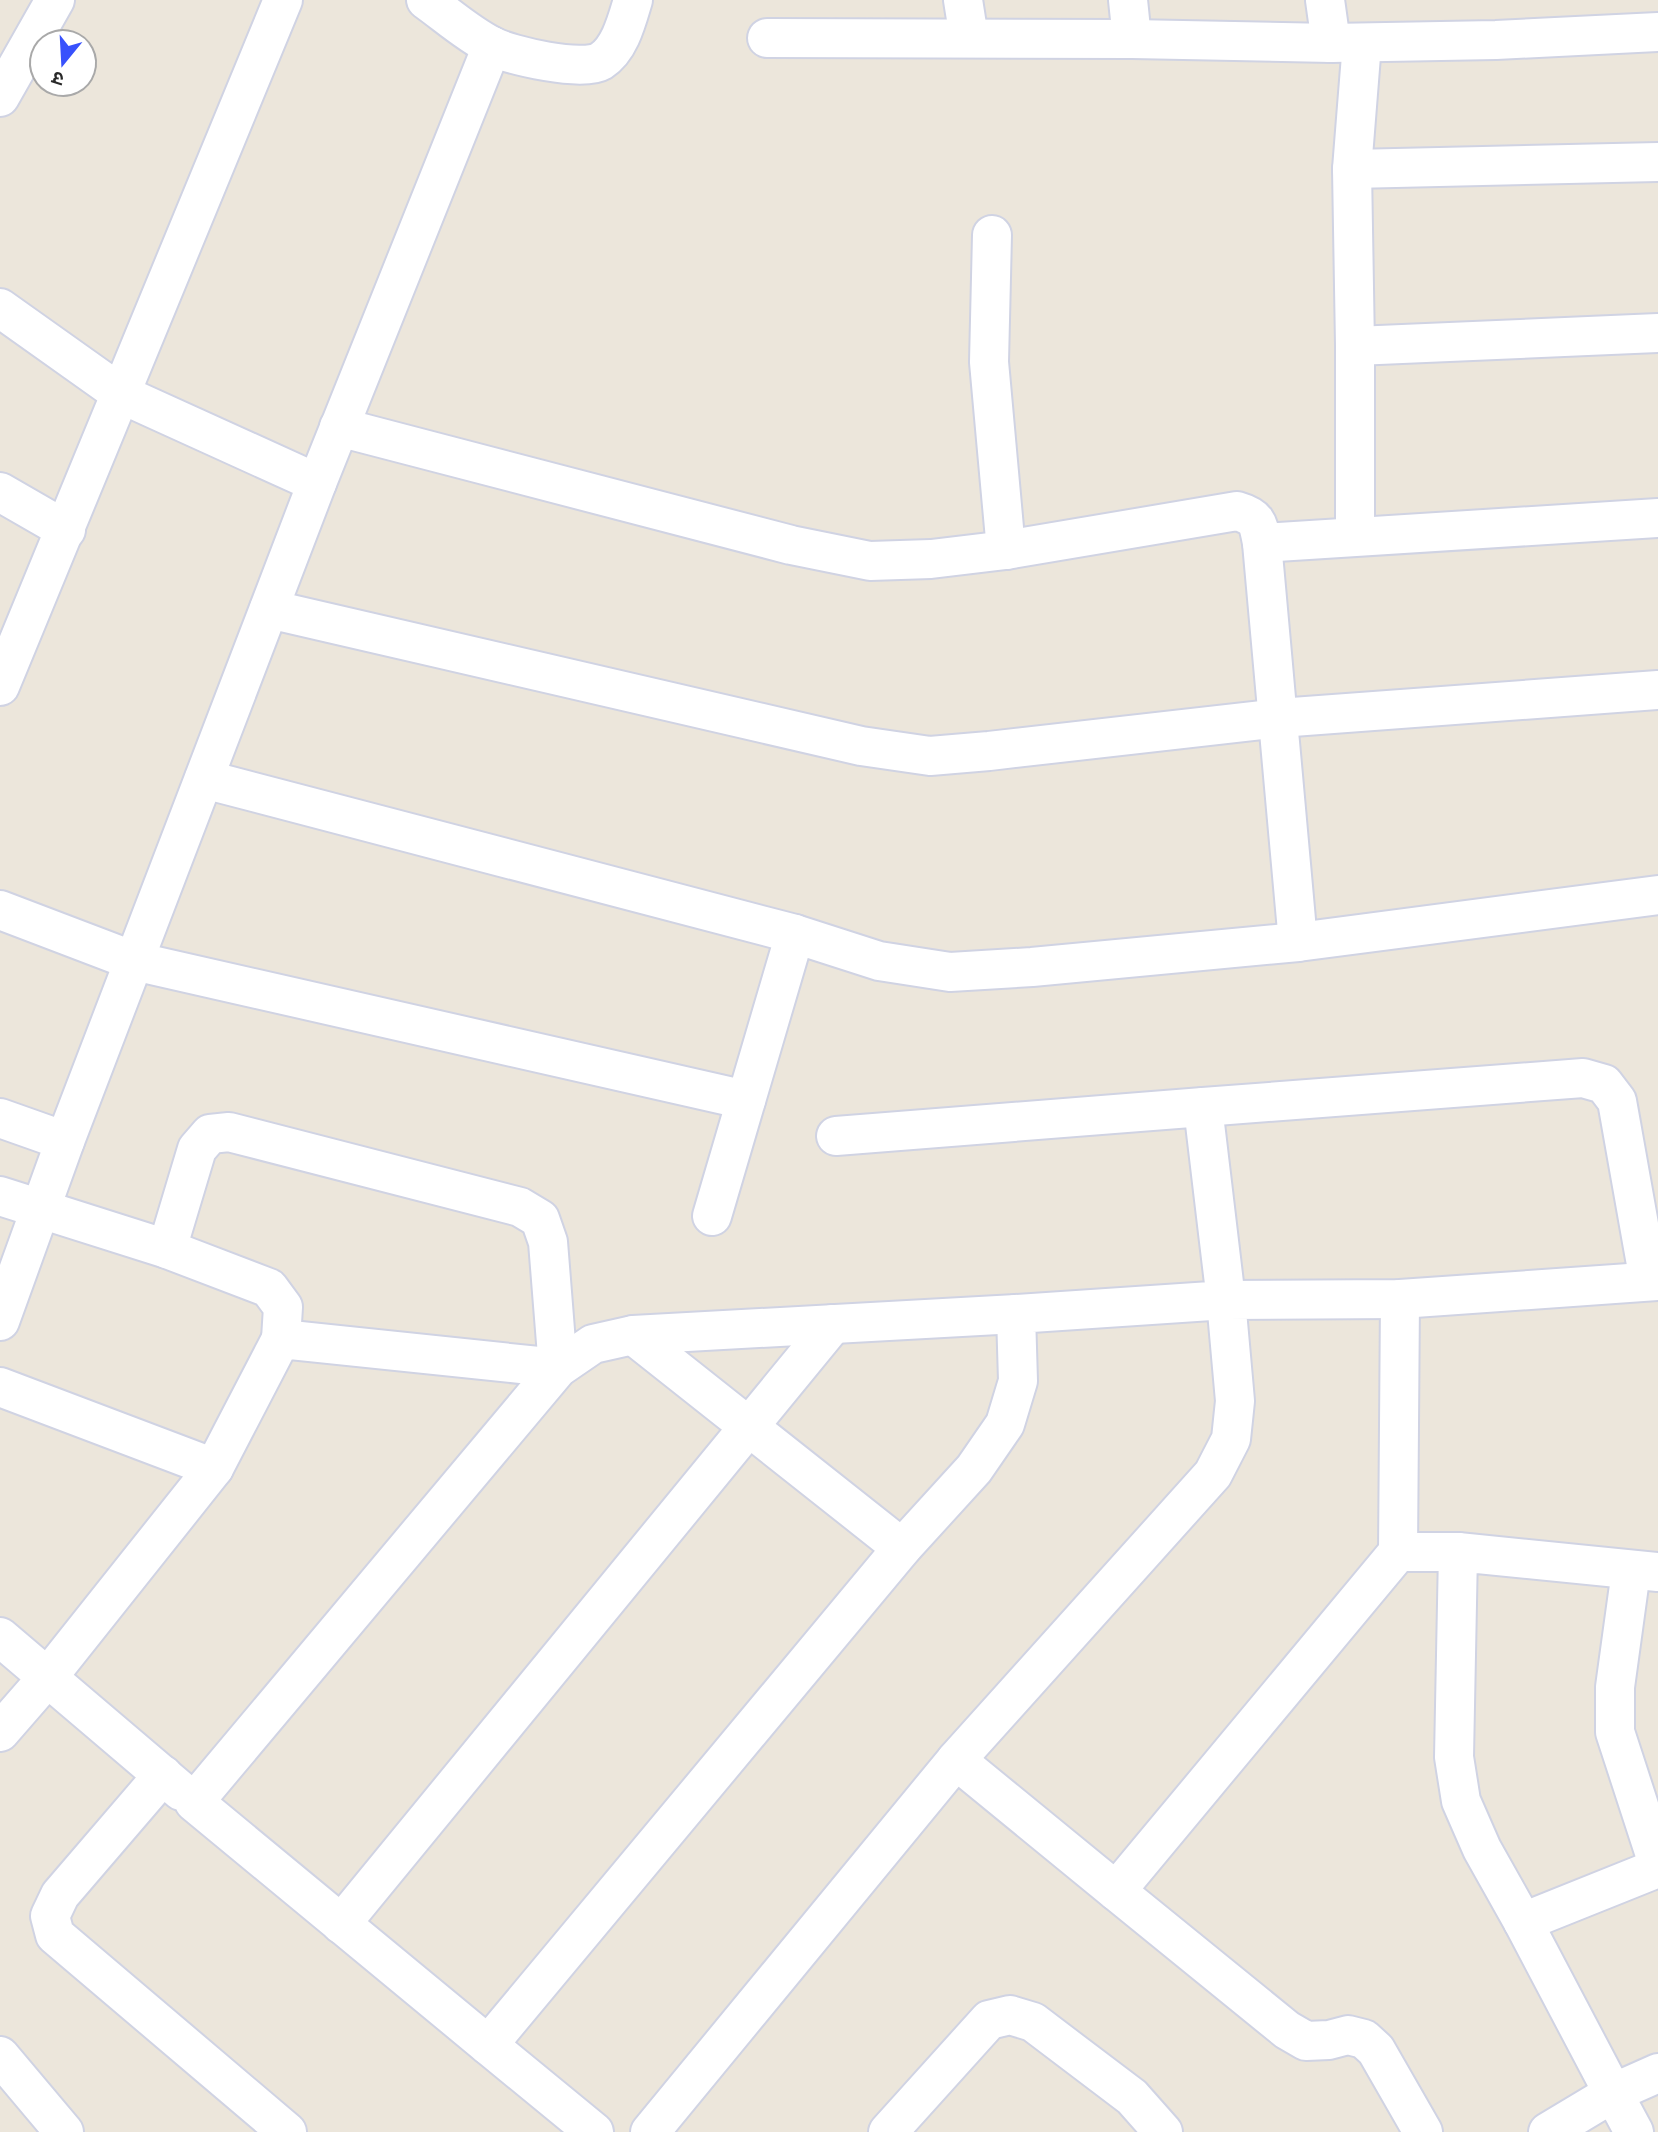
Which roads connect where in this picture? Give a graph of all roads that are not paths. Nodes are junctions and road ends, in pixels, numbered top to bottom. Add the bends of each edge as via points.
1 (55, 0) edge
2 (283, 0) edge
3 (426, 0) edge
4 (633, 0) edge
5 (964, 0) edge
6 (1128, 0) edge
7 (1325, 0) edge
8 (1658, 32) edge
9 (767, 38) dead end
10 (969, 38) junction
11 (1132, 39) junction
12 (1347, 43) junction
13 (492, 46) junction
14 (0, 97) edge
15 (1658, 162) edge
16 (1352, 169) junction
17 (992, 235) dead end
18 (0, 308) edge
19 (1658, 332) edge
20 (1355, 346) junction
21 (121, 394) junction
22 (339, 427) junction
23 (317, 483) junction
24 (0, 492) edge
25 (1658, 517) edge
26 (66, 530) junction
27 (1355, 536) junction
28 (1262, 543) junction
29 (1006, 550) junction
30 (269, 609) junction
31 (0, 687) edge
32 (1658, 690) edge
33 (1279, 718) junction
34 (204, 779) junction
35 (1658, 895) edge
36 (0, 910) edge
37 (795, 934) junction
38 (1298, 942) junction
39 (134, 961) junction
40 (746, 1100) junction
41 (1203, 1107) junction
42 (0, 1118) edge
43 (836, 1136) dead end
44 (65, 1141) junction
45 (0, 1196) edge
46 (40, 1210) junction
47 (712, 1216) dead end
48 (167, 1250) junction
49 (1653, 1281) edge
50 (1400, 1299) junction
51 (1226, 1300) junction
52 (1016, 1314) junction
53 (0, 1321) edge
54 (833, 1324) junction
55 (634, 1335) junction
56 (281, 1339) junction
57 (558, 1368) junction
58 (0, 1387) edge
59 (750, 1427) junction
60 (214, 1468) junction
61 (902, 1548) junction
62 (1398, 1552) junction
63 (1458, 1552) junction
64 (1644, 1571) edge
65 (0, 1637) edge
66 (47, 1678) junction
67 (0, 1732) edge
68 (956, 1760) junction
69 (163, 1775) junction
70 (194, 1802) junction
71 (1658, 1866) edge
72 (1116, 1891) junction
73 (1523, 1922) junction
74 (341, 1924) junction
75 (488, 2045) junction
76 (0, 2056) edge
77 (1658, 2073) edge
78 (1613, 2093) junction
79 (897, 2129) edge
80 (64, 2132) edge
81 (287, 2132) edge
82 (594, 2132) edge
83 (650, 2132) edge
84 (1163, 2132) edge
85 (1423, 2132) edge
86 (1548, 2132) edge
87 (1634, 2132) edge

1 - 14 street
2 - 21 street
3 - 13 street
4 - 13 street via 619,40 600,61 579,65 552,62
5 - 10 street
6 - 11 street
7 - 12 street
8 - 12 street
9 - 10 street
10 - 11 street
11 - 12 street
12 - 16 street
13 - 22 street
15 - 16 street
16 - 20 street
17 - 29 street via 989,362
18 - 21 street
19 - 20 street
20 - 27 street
21 - 23 street
21 - 26 street
22 - 23 street
22 - 29 street via 791,545 870,561
23 - 30 street
24 - 26 street
25 - 27 street
26 - 31 street
27 - 28 street
28 - 29 street via 1258,523 1237,511
28 - 33 street
30 - 33 street via 861,746 930,756
30 - 34 street
32 - 33 street
33 - 38 street
34 - 37 street
34 - 39 street
35 - 38 street
36 - 39 street
37 - 38 street via 879,961 950,972
37 - 40 street
39 - 40 street
39 - 44 street
40 - 47 street
41 - 43 street
41 - 49 street via 1583,1078 1604,1084 1617,1101
41 - 51 street
42 - 44 street
44 - 46 street
45 - 46 street
46 - 48 street
46 - 53 street
48 - 56 street via 269,1288 283,1307
48 - 57 street via 197,1149 210,1134 229,1132 520,1207 540,1219 548,1242
49 - 50 street
50 - 51 street
50 - 62 street
51 - 52 street
51 - 68 street via 1235,1401 1230,1439 1213,1474
52 - 54 street
52 - 61 street via 1018,1381 1005,1424 974,1469
54 - 55 street
54 - 59 street
55 - 57 street via 593,1344
55 - 59 street
56 - 57 street
56 - 60 street
57 - 70 street
58 - 60 street
59 - 61 street
59 - 74 street
60 - 66 street
61 - 75 street
62 - 63 street
62 - 72 street
63 - 64 street
63 - 73 street via 1454,1757 1459,1790 1482,1849
64 - 71 street via 1615,1687 1615,1732
65 - 66 street
66 - 67 street
66 - 69 street
68 - 72 street
68 - 83 street
69 - 70 street
69 - 81 street via 60,1895 50,1916 55,1935
70 - 74 street
71 - 73 street
72 - 85 street via 1287,2030 1306,2040 1348,2035 1364,2039 1376,2050
73 - 78 street
74 - 75 street
75 - 82 street
76 - 80 street
77 - 78 street
78 - 86 street
78 - 87 street
79 - 84 street via 989,2020 1010,2015 1033,2022 1132,2097

